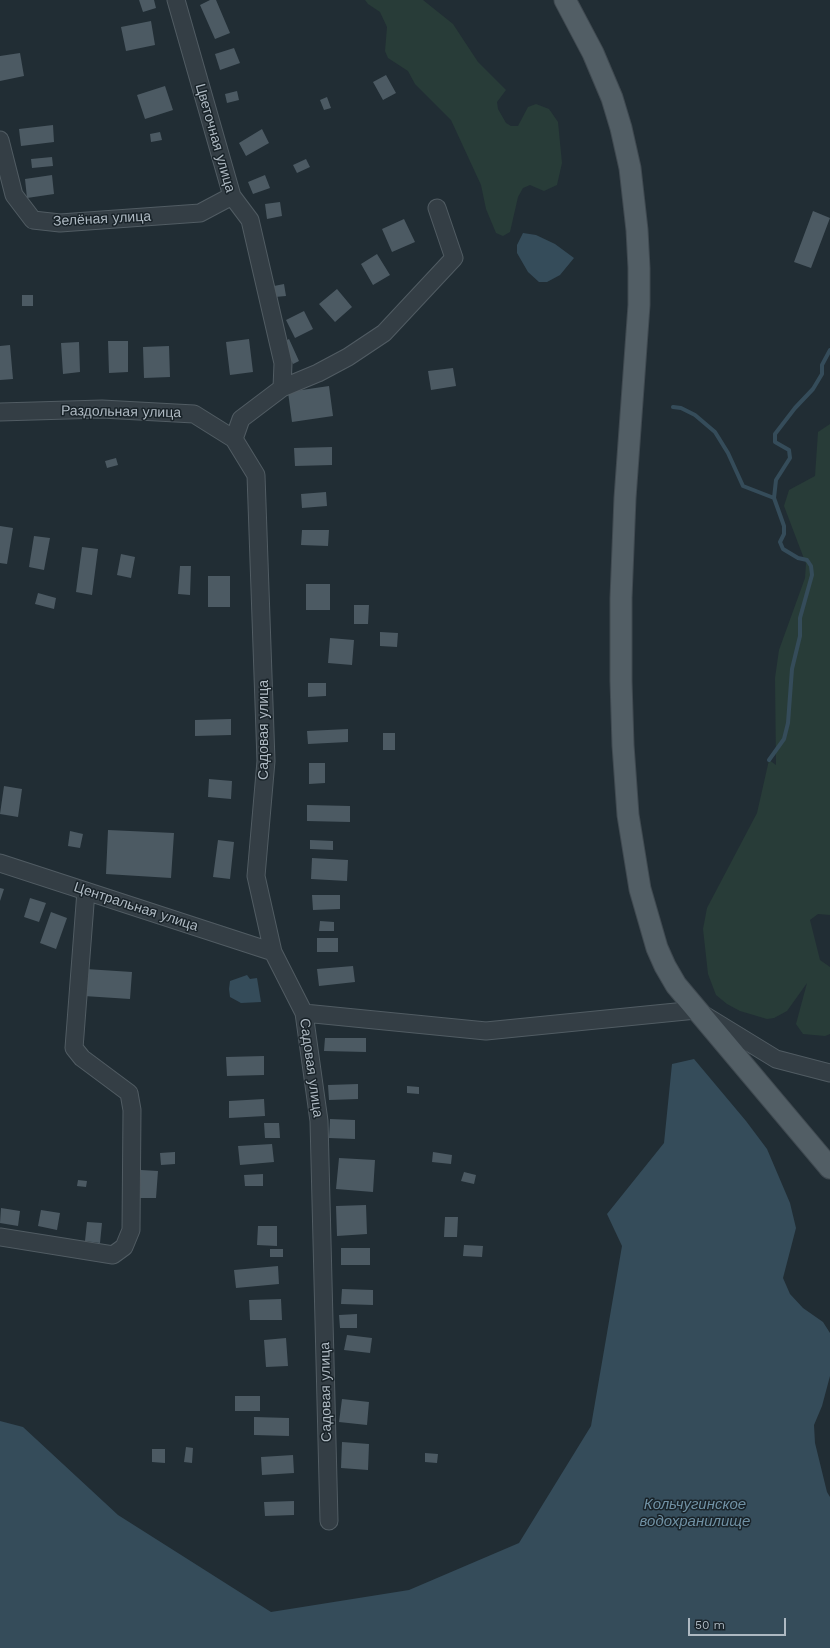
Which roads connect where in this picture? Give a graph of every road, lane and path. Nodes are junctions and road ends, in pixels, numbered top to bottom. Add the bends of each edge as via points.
1 (176, 0) edge
2 (565, 0) edge
3 (0, 140) edge
4 (232, 196) junction
5 (437, 208) dead end
6 (282, 388) junction
7 (0, 412) edge
8 (234, 439) junction
9 (0, 863) edge
10 (86, 891) junction
11 (273, 952) junction
12 (696, 1010) junction
13 (304, 1013) junction
14 (830, 1074) edge
15 (830, 1168) edge
16 (0, 1237) edge
17 (329, 1521) dead end

1 - 4 street, Цветочная улица
2 - 12 main road via 593,53 612,98 634,193 639,305 625,498 621,598 622,745 634,856 650,927 665,966
3 - 4 street, Зелёная улица via 14,195 33,220 60,223 200,213
4 - 6 street, Цветочная улица via 250,220 283,363
5 - 6 street via 454,258 384,333 318,374
6 - 8 street via 240,419
7 - 8 street, Раздольная улица via 102,409 194,414
8 - 11 street, Садовая улица via 256,475 266,760 256,876
9 - 10 street, Центральная улица
10 - 11 street, Центральная улица
10 - 16 street via 74,1048 82,1058 129,1093 132,1110 131,1230 124,1247 113,1255
11 - 13 street, Садовая улица
12 - 13 street via 486,1031
12 - 14 street via 776,1059
12 - 15 main road
13 - 17 street, Садовая улица via 319,1120

